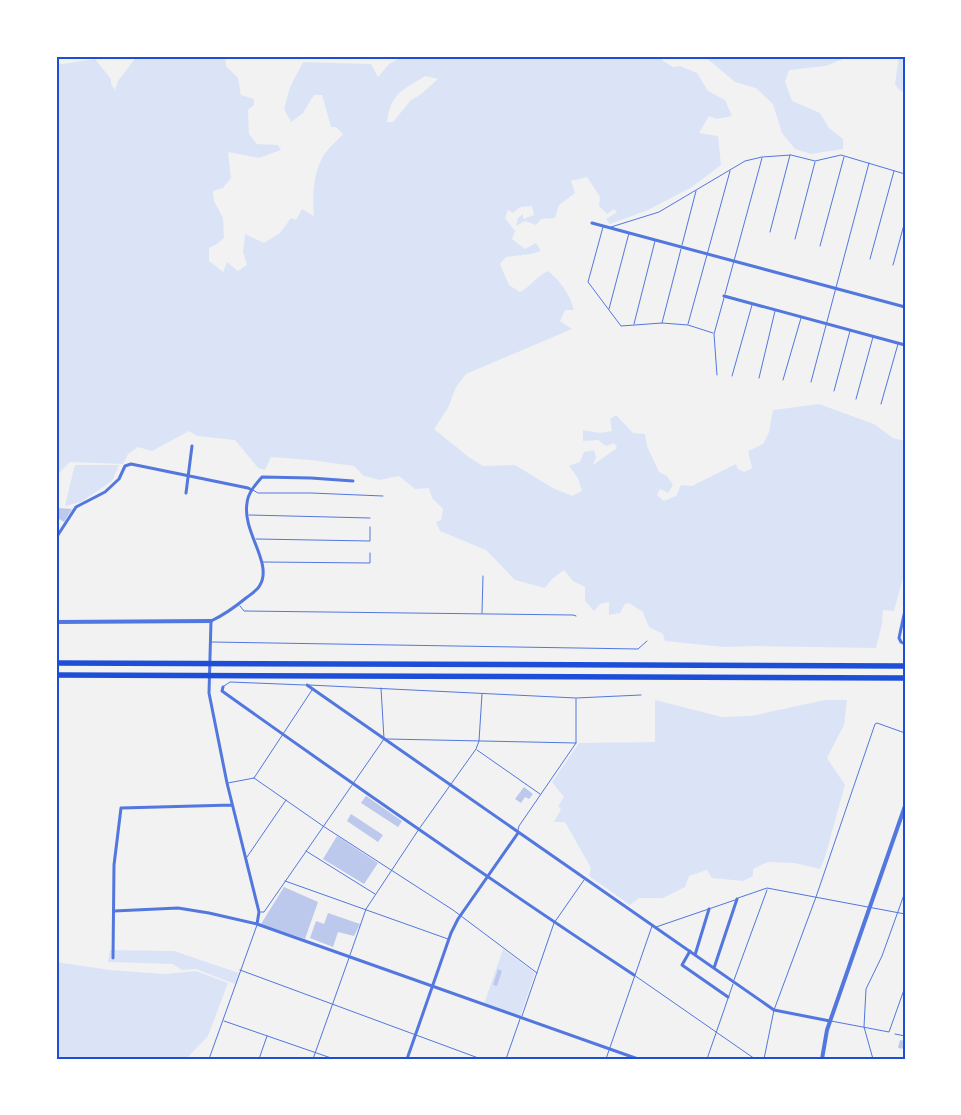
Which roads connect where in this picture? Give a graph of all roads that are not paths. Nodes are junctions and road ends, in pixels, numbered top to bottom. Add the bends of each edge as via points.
1 (791, 155) junction
2 (844, 156) junction
3 (762, 158) junction
4 (815, 161) junction
5 (869, 163) junction
6 (730, 169) junction
7 (894, 170) junction
8 (905, 174) edge
9 (697, 189) junction
10 (905, 221) edge
11 (592, 224) dead end
12 (603, 227) junction
13 (608, 228) junction
14 (770, 232) dead end
15 (629, 233) junction
16 (795, 239) dead end
17 (656, 240) junction
18 (820, 246) dead end
19 (682, 247) junction
20 (708, 254) junction
21 (870, 259) dead end
22 (734, 261) junction
23 (893, 265) dead end
24 (836, 288) junction
25 (724, 296) junction
26 (752, 304) junction
27 (905, 307) edge
28 (608, 310) junction
29 (775, 310) junction
30 (801, 317) junction
31 (662, 323) junction
32 (688, 324) junction
33 (826, 324) junction
34 (634, 325) junction
35 (851, 330) junction
36 (714, 334) junction
37 (873, 336) junction
38 (898, 343) junction
39 (905, 345) edge
40 (718, 375) dead end
41 (732, 376) dead end
42 (759, 378) dead end
43 (783, 380) dead end
44 (811, 382) dead end
45 (834, 391) dead end
46 (856, 399) dead end
47 (881, 404) dead end
48 (192, 446) dead end
49 (189, 476) junction
50 (353, 481) dead end
51 (252, 490) junction
52 (186, 493) dead end
53 (384, 496) dead end
54 (246, 515) junction
55 (370, 518) dead end
56 (370, 527) dead end
57 (56, 538) edge
58 (252, 538) junction
59 (370, 553) dead end
60 (263, 562) junction
61 (483, 576) dead end
62 (238, 604) junction
63 (905, 609) edge
64 (482, 613) junction
65 (576, 616) dead end
66 (211, 621) junction
67 (56, 622) edge
68 (647, 641) dead end
69 (210, 642) junction
70 (905, 644) edge
71 (56, 662) edge
72 (905, 666) edge
73 (56, 675) edge
74 (905, 678) edge
75 (307, 685) junction
76 (223, 687) joint
77 (381, 688) junction
78 (312, 689) junction
79 (482, 693) junction
80 (641, 695) dead end
81 (576, 698) junction
82 (905, 733) edge
83 (283, 734) junction
84 (384, 739) junction
85 (479, 741) junction
86 (576, 743) junction
87 (476, 749) junction
88 (254, 778) junction
89 (227, 783) junction
90 (353, 783) junction
91 (450, 785) junction
92 (540, 794) junction
93 (286, 800) junction
94 (232, 805) junction
95 (905, 806) edge
96 (323, 826) junction
97 (419, 829) junction
98 (518, 833) junction
99 (306, 851) junction
100 (246, 860) junction
101 (392, 871) junction
102 (488, 876) junction
103 (584, 879) junction
104 (285, 880) junction
105 (767, 888) junction
106 (905, 892) edge
107 (376, 894) junction
108 (816, 897) junction
109 (737, 899) junction
110 (870, 907) junction
111 (709, 909) junction
112 (366, 910) junction
113 (114, 911) junction
114 (259, 912) junction
115 (897, 912) junction
116 (905, 914) edge
117 (460, 916) junction
118 (554, 922) junction
119 (257, 924) junction
120 (654, 927) junction
121 (449, 939) junction
122 (690, 951) junction
123 (695, 955) junction
124 (349, 957) junction
125 (113, 958) dead end
126 (714, 968) junction
127 (240, 970) junction
128 (537, 973) junction
129 (634, 975) junction
130 (733, 982) junction
131 (432, 987) junction
132 (905, 987) edge
133 (728, 997) junction
134 (333, 1003) junction
135 (774, 1010) junction
136 (520, 1018) junction
137 (222, 1020) junction
138 (830, 1021) junction
139 (864, 1027) junction
140 (716, 1032) junction
141 (895, 1034) dead end
142 (415, 1035) junction
143 (267, 1036) junction
144 (905, 1036) edge
145 (610, 1049) junction
146 (316, 1052) junction
147 (209, 1059) edge
148 (259, 1059) edge
149 (313, 1059) edge
150 (334, 1059) edge
151 (407, 1059) edge
152 (481, 1059) edge
153 (506, 1059) edge
154 (606, 1059) edge
155 (638, 1059) edge
156 (707, 1059) edge
157 (755, 1059) edge
158 (764, 1059) edge
159 (822, 1059) edge
160 (873, 1059) edge

1 - 3 lane
1 - 4 lane
1 - 14 lane
2 - 4 lane
2 - 5 lane
2 - 18 lane
3 - 6 lane via 745,161
3 - 22 lane
4 - 16 lane
5 - 7 lane
5 - 24 lane
6 - 9 lane
6 - 20 lane
7 - 8 lane
7 - 21 lane
9 - 13 lane via 659,212
9 - 19 lane
10 - 23 lane
11 - 12 street
12 - 13 street
12 - 28 lane via 588,282
13 - 15 street
15 - 17 street
15 - 28 lane
17 - 19 street
17 - 34 lane
19 - 20 street
19 - 31 lane
20 - 22 street
20 - 32 lane
22 - 24 street
22 - 25 lane
24 - 27 street
24 - 33 lane
25 - 26 street
25 - 36 lane
26 - 29 street
26 - 41 lane
28 - 34 lane via 621,326
29 - 30 street
29 - 42 lane
30 - 33 street
30 - 43 lane
31 - 32 lane
31 - 34 lane
32 - 36 lane
33 - 35 street
33 - 44 lane
35 - 37 street
35 - 45 lane
36 - 40 lane
37 - 38 street
37 - 46 lane
38 - 39 street
38 - 47 lane
48 - 49 street
49 - 51 street
49 - 52 street
49 - 57 street via 131,464 125,466 105,492 76,507
50 - 51 street via 262,477
51 - 53 lane via 258,493
51 - 54 street
54 - 55 lane
54 - 58 street
56 - 58 lane via 370,541
58 - 60 street
59 - 60 lane via 370,564
60 - 62 street via 260,586
61 - 64 lane
62 - 64 lane via 244,611
62 - 66 street
63 - 70 street via 899,638
64 - 65 lane
66 - 67 street
66 - 69 street
68 - 69 lane via 638,649
69 - 89 street via 209,690
71 - 72 highway
73 - 74 highway
75 - 76 lane via 230,682
75 - 77 lane
75 - 78 street
76 - 83 street via 222,691
77 - 79 lane
77 - 84 lane
78 - 83 lane
78 - 84 street
79 - 81 lane
79 - 85 lane
80 - 81 lane
81 - 86 lane
82 - 108 lane via 876,724
83 - 88 lane
83 - 90 street
84 - 85 lane
84 - 90 lane
84 - 91 street
85 - 86 lane
85 - 87 lane
86 - 92 lane
87 - 91 lane
87 - 92 lane
88 - 89 lane
88 - 93 lane
89 - 94 street
90 - 96 lane
90 - 97 street
91 - 97 lane
91 - 98 street
92 - 98 lane via 518,826
93 - 96 lane
93 - 100 lane
94 - 100 street
94 - 113 street via 121,808 114,865
95 - 110 street
96 - 99 lane
96 - 101 lane
97 - 101 lane
97 - 102 street
98 - 102 street
98 - 103 street
99 - 104 lane
99 - 107 lane
100 - 114 street
101 - 107 lane
101 - 117 lane
102 - 117 street
102 - 118 street
103 - 118 lane
103 - 120 street
104 - 112 lane
104 - 114 lane via 264,912
105 - 108 lane
105 - 109 lane
105 - 130 lane
106 - 115 lane
107 - 112 lane
108 - 110 lane
108 - 135 lane
109 - 111 lane
109 - 126 street
110 - 115 lane
110 - 138 street
111 - 120 lane
111 - 123 street
112 - 121 lane
112 - 124 lane
113 - 119 street via 178,908
113 - 125 street
114 - 119 street
115 - 116 lane
115 - 139 lane via 882,956 866,989
117 - 121 street
117 - 128 lane
118 - 128 lane
118 - 129 street
119 - 124 street
119 - 127 lane
120 - 122 street
120 - 129 lane
121 - 131 street
122 - 123 street
122 - 133 street via 682,965
123 - 126 street
124 - 131 street
124 - 134 lane
126 - 130 street
127 - 134 lane
127 - 137 lane
128 - 136 lane
129 - 140 lane
129 - 145 lane
130 - 133 lane
130 - 135 street
131 - 136 street
131 - 142 street
132 - 139 lane via 890,1032
133 - 140 lane
134 - 142 lane
134 - 146 lane
135 - 138 street
135 - 158 lane
136 - 145 street
136 - 153 lane
137 - 143 lane
137 - 147 lane
138 - 139 lane
138 - 159 street
139 - 160 lane
140 - 156 lane
140 - 157 lane
141 - 144 lane
142 - 151 street
142 - 152 lane
143 - 146 lane
143 - 148 lane
145 - 154 lane
145 - 155 street
146 - 149 lane
146 - 150 lane

